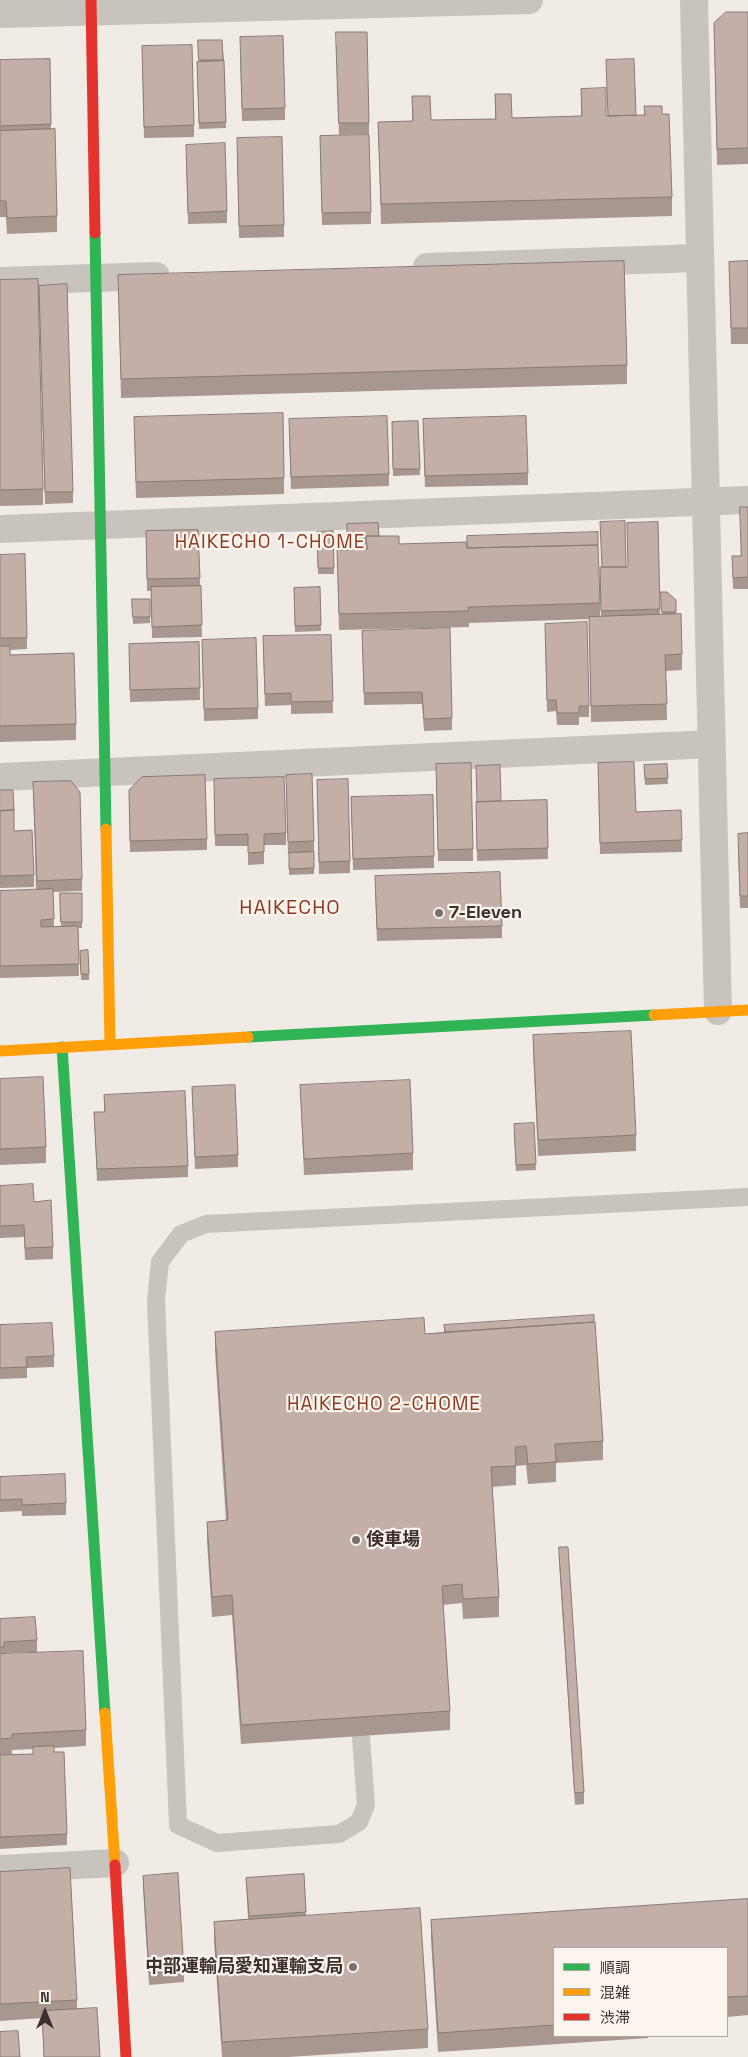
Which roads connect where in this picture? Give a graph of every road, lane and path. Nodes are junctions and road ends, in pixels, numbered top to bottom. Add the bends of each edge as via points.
1 (529, 0) edge
2 (694, 0) edge
3 (91, 6) edge
4 (0, 14) edge
5 (700, 258) junction
6 (403, 268) edge
7 (185, 275) edge
8 (96, 278) junction
9 (0, 281) edge
10 (748, 500) edge
11 (706, 502) junction
12 (101, 525) junction
13 (0, 529) edge
14 (712, 744) junction
15 (105, 772) junction
16 (0, 777) edge
17 (748, 1010) edge
18 (718, 1011) junction
19 (110, 1044) junction
20 (62, 1047) junction
21 (0, 1051) edge
22 (748, 1197) edge
23 (361, 1738) edge
24 (115, 1863) junction
25 (0, 1869) edge
26 (126, 2057) edge

1 - 3 street
2 - 5 street
3 - 4 street
3 - 8 street
5 - 6 street
5 - 11 street
7 - 8 street
8 - 9 street
8 - 12 street
10 - 11 street
11 - 12 street
11 - 14 street
12 - 13 street
12 - 15 street
14 - 15 street
14 - 18 street
15 - 16 street
15 - 19 street
17 - 18 street
18 - 19 street
19 - 20 street
20 - 21 street
20 - 24 street
22 - 23 lane via 206,1224 181,1234 160,1262 156,1301 178,1825 217,1843 339,1834 359,1822 366,1805
24 - 25 street
24 - 26 street

